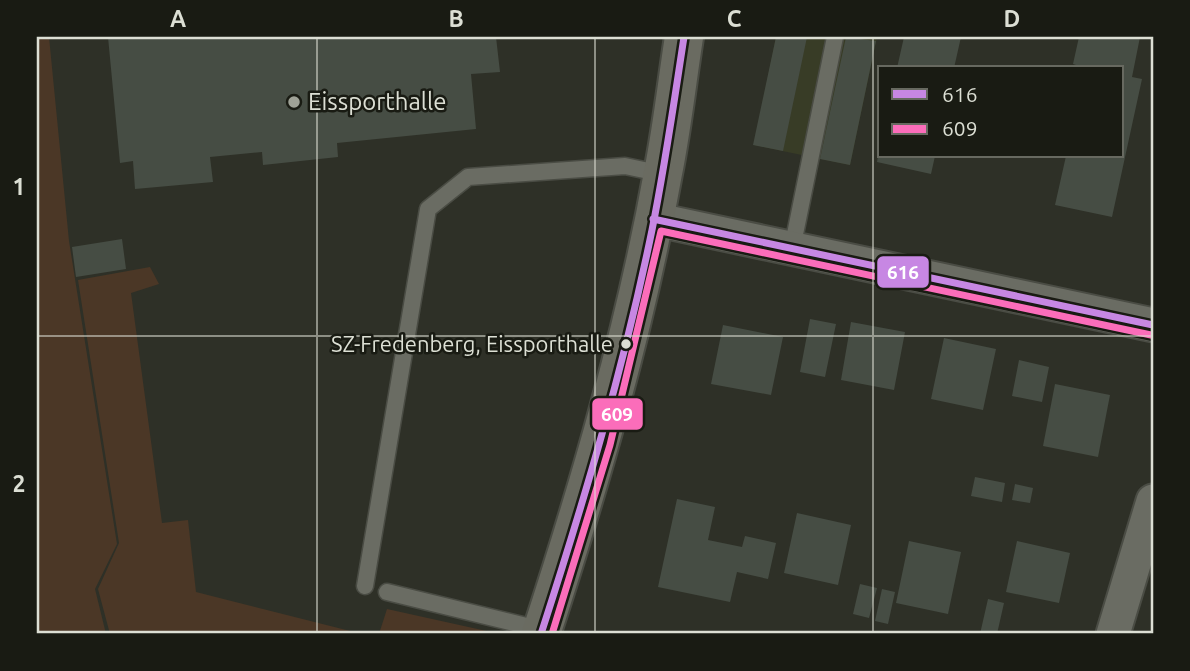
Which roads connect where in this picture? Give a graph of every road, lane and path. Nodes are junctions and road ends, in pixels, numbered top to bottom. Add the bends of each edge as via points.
1 (684, 37) edge
2 (835, 37) edge
3 (663, 174) junction
4 (653, 219) junction
5 (792, 249) junction
6 (1153, 325) edge
7 (1153, 501) edge
8 (365, 586) dead end
9 (387, 592) dead end
10 (542, 632) edge
11 (1114, 634) edge

1 - 3 street
2 - 5 lane
3 - 4 street
3 - 8 lane via 625,166 468,177 428,209
4 - 5 street
4 - 10 street via 600,443
5 - 6 street
7 - 11 street
9 - 10 lane

